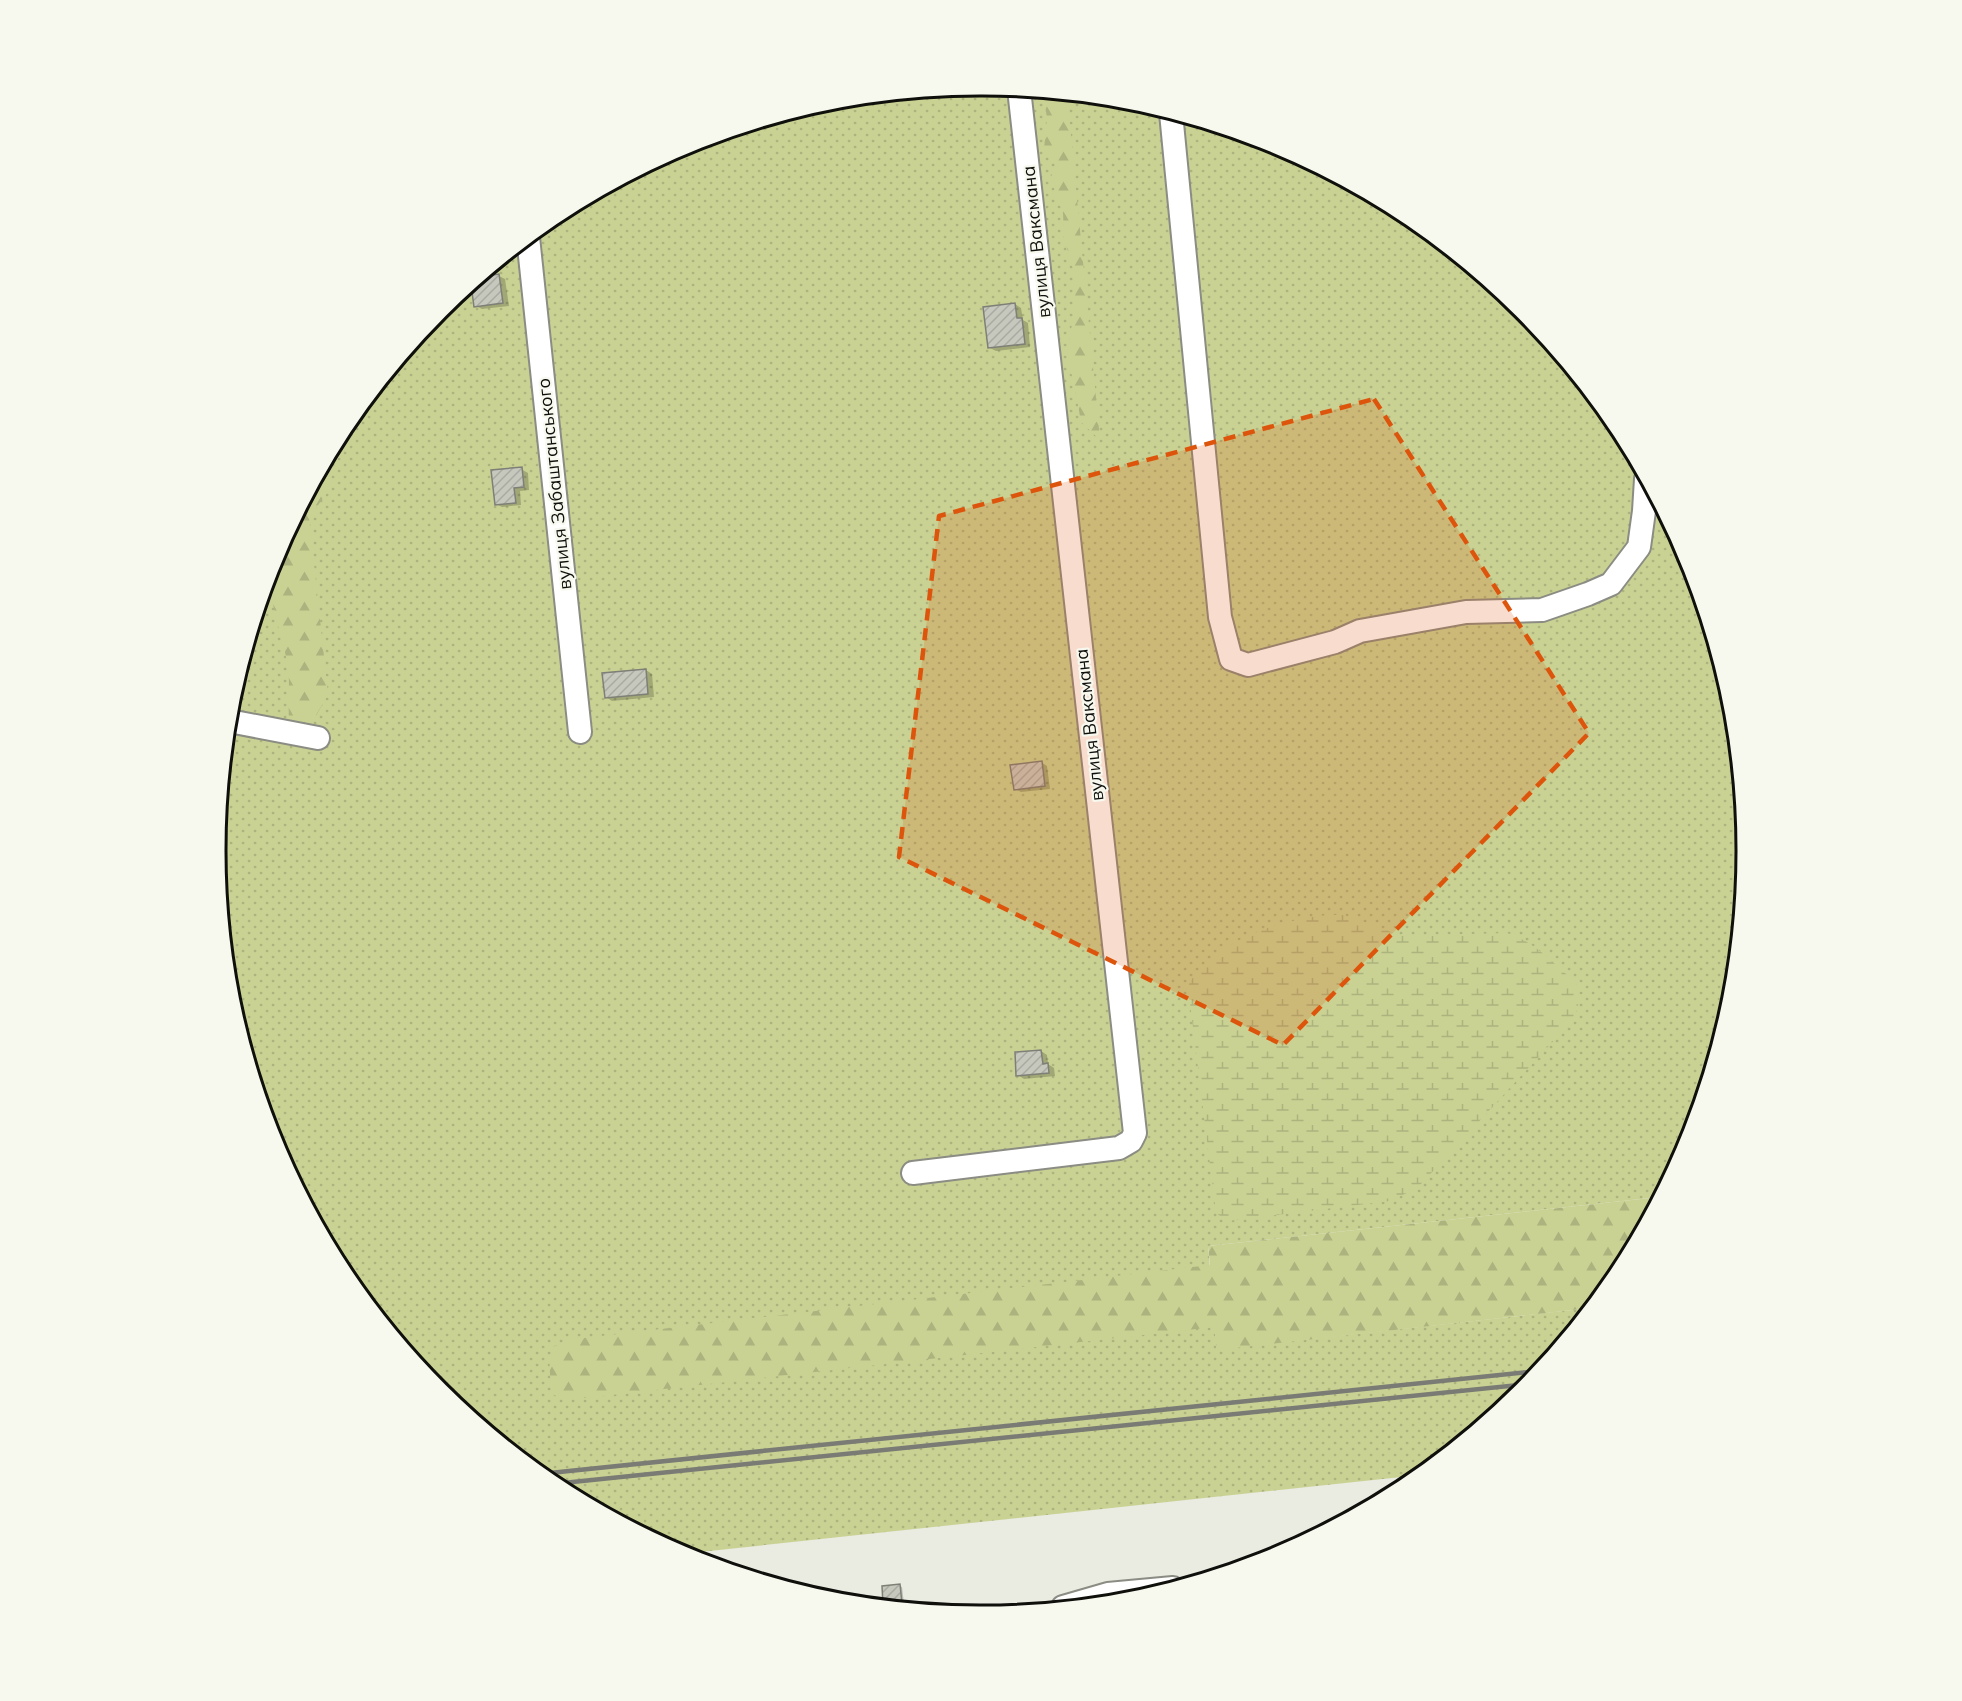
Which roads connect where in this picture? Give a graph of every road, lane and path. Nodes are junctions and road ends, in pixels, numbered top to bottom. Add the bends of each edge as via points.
1 (1020, 98) edge
2 (1173, 121) edge
3 (529, 247) edge
4 (1645, 493) edge
5 (238, 723) edge
6 (580, 732) dead end
7 (318, 738) dead end
8 (913, 1173) dead end

1 - 8 street, вулиця Ваксмана via 1135,1133 1131,1141 1119,1148
2 - 4 street via 1220,617 1231,659 1248,665 1335,642 1360,631 1466,612 1542,610 1588,594 1611,584 1639,547
3 - 6 street, вулиця Забаштанського
5 - 7 street

